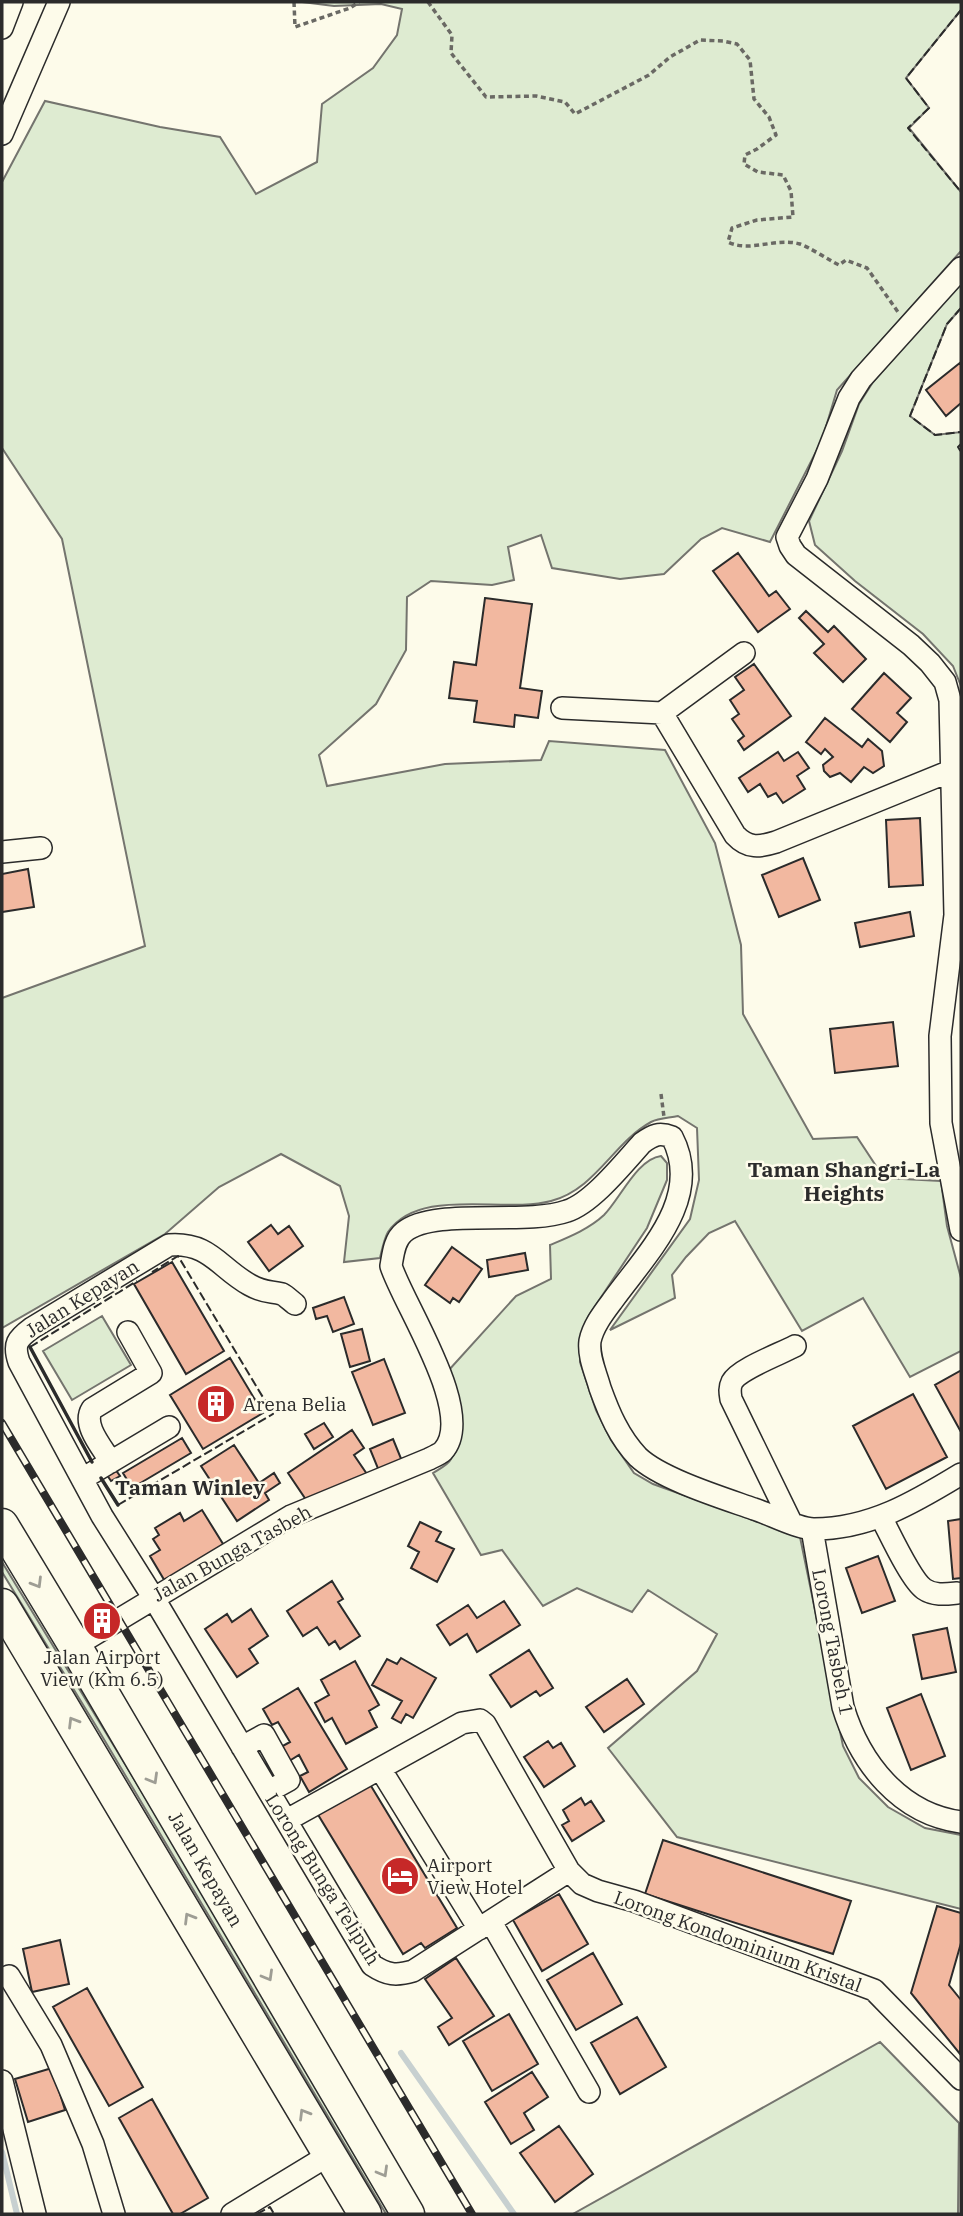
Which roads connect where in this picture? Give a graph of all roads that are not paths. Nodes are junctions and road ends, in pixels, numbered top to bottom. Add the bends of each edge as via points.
1 (12, 2) edge
2 (59, 2) edge
3 (2, 28) edge
4 (2, 134) edge
5 (961, 268) edge
6 (744, 653) dead end
7 (562, 708) dead end
8 (662, 713) junction
9 (953, 770) junction
10 (41, 848) dead end
11 (2, 852) edge
12 (961, 1230) edge
13 (295, 1304) dead end
14 (128, 1332) dead end
15 (795, 1346) dead end
16 (169, 1427) dead end
17 (111, 1462) junction
18 (961, 1474) edge
19 (82, 1479) junction
20 (881, 1517) junction
21 (791, 1522) junction
22 (2, 1525) edge
23 (812, 1529) junction
24 (957, 1593) dead end
25 (153, 1597) junction
26 (2, 1605) edge
27 (75, 1646) junction
28 (381, 1770) junction
29 (287, 1820) junction
30 (961, 1822) edge
31 (569, 1871) junction
32 (485, 1925) junction
33 (9, 1976) dead end
34 (961, 2079) edge
35 (2, 2081) edge
36 (589, 2092) dead end
37 (329, 2155) junction
38 (35, 2214) edge
39 (114, 2214) edge
40 (232, 2214) edge
41 (365, 2214) edge
42 (408, 2214) edge

1 - 3 street
2 - 4 street
5 - 9 street via 861,379 787,537 796,555 911,645 945,682
6 - 8 street
7 - 8 street
8 - 9 street via 735,835 752,846 776,842
9 - 12 street via 955,915 942,1007 941,1123
10 - 11 street
13 - 19 street, Jalan Kepayan via 282,1294 248,1284 187,1244 169,1245 18,1338 19,1362
14 - 17 street via 151,1373 88,1415
15 - 21 street via 741,1373 729,1390
16 - 17 street
17 - 19 street
18 - 20 street, Jalan Bunga Tasbeh
19 - 25 street, Jalan Kepayan
20 - 23 street, Jalan Bunga Tasbeh
20 - 24 street via 925,1590
21 - 23 street, Jalan Bunga Tasbeh
21 - 25 street, Jalan Bunga Tasbeh via 717,1495 639,1458 620,1434 603,1394 590,1342 597,1324 678,1205 681,1153 672,1137 662,1133 642,1143 580,1206 565,1212 430,1220 402,1233 391,1266 447,1390 453,1414 443,1451 291,1516
22 -> 27 highway, Jalan Kepayan
23 - 30 street, Lorong Tasbeh 1 via 851,1735 897,1794 918,1809
25 - 27 street, Jalan Bunga Tasbeh
25 - 29 street, Lorong Bunga Telipuh
37 -> 26 highway, Jalan Kepayan
27 -> 42 highway, Jalan Kepayan
28 - 29 street
28 - 31 street via 462,1723 480,1720
28 - 32 street
29 - 32 street, Lorong Bunga Telipuh via 372,1965 384,1973 413,1971
31 - 32 street, Lorong Bunga Telipuh
31 - 34 street, Lorong Kondominium Kristal via 598,1891 874,1990
32 - 36 street
33 - 39 street via 51,2045 93,2144
35 - 38 street
37 - 40 street
37 - 41 highway, Jalan Kepayan

